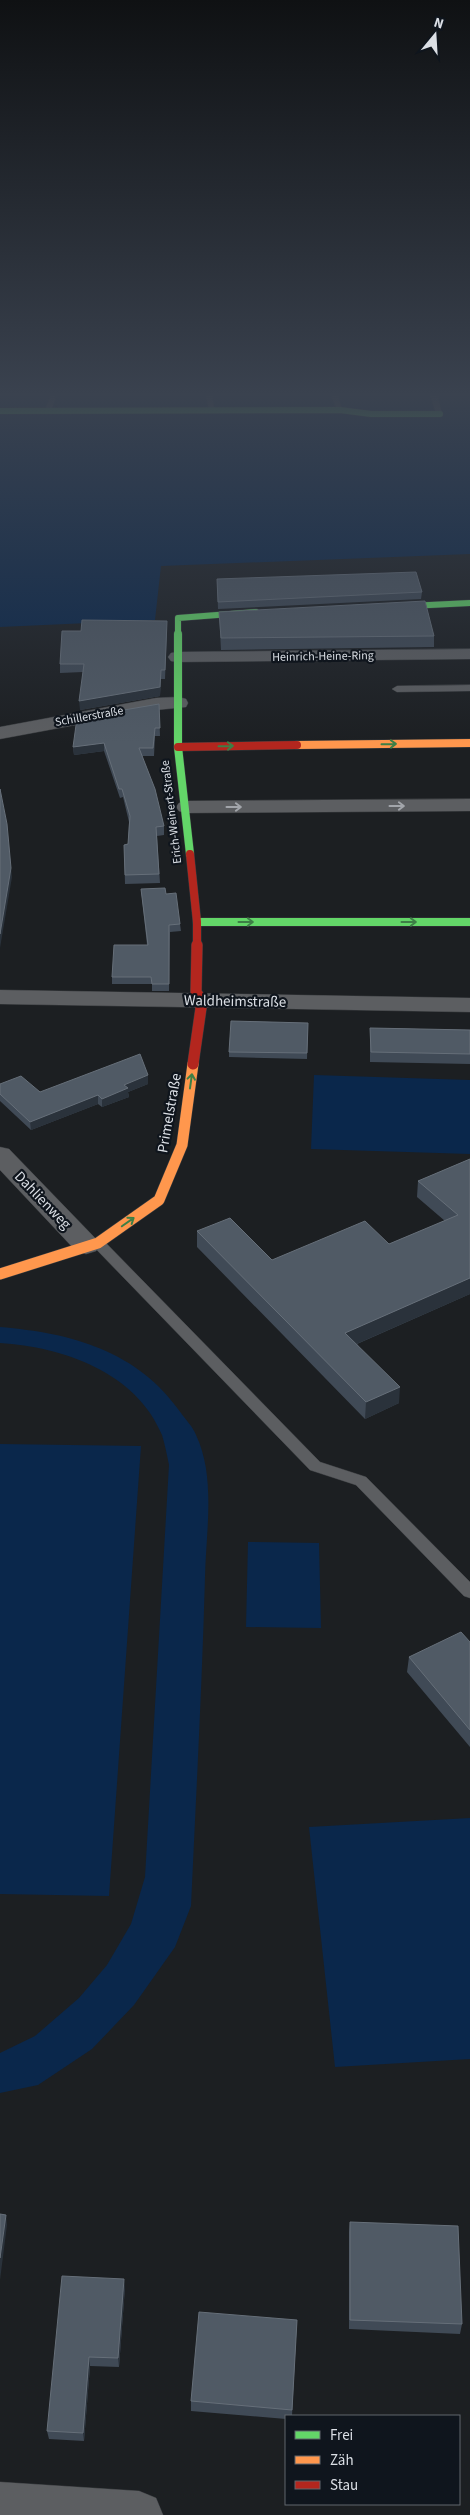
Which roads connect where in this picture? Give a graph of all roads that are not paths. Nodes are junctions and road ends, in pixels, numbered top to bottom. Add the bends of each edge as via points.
1 (470, 603) edge
2 (381, 607) edge
3 (273, 612) edge
4 (470, 654) edge
5 (177, 657) junction
6 (470, 688) edge
7 (398, 689) dead end
8 (179, 703) junction
9 (0, 733) edge
10 (470, 743) edge
11 (178, 747) junction
12 (470, 805) edge
13 (186, 807) junction
14 (197, 922) junction
15 (470, 922) edge
16 (0, 998) edge
17 (202, 1001) junction
18 (470, 1006) edge
19 (0, 1155) edge
20 (92, 1244) junction
21 (0, 1274) edge
22 (470, 1592) edge
23 (0, 2506) edge
24 (139, 2515) edge

1 - 2 street
3 - 5 street, Erich-Weinert-Straße via 178,618
4 - 5 street, Heinrich-Heine-Ring
5 - 8 street, Erich-Weinert-Straße
6 - 7 lane
8 - 9 street, Schillerstraße via 156,704
8 - 11 street, Erich-Weinert-Straße
11 -> 10 street
11 - 13 street, Erich-Weinert-Straße
13 -> 12 street
13 - 14 street, Erich-Weinert-Straße
14 -> 15 street
14 - 17 street, Erich-Weinert-Straße via 196,992
16 - 17 street, Waldheimstraße
17 - 18 street, Waldheimstraße
20 -> 17 street, Primelstraße via 160,1200 182,1145
19 - 20 street, Dahlienweg
20 - 21 street, Primelstraße
20 - 22 lane via 315,1466 361,1481
23 - 24 street

